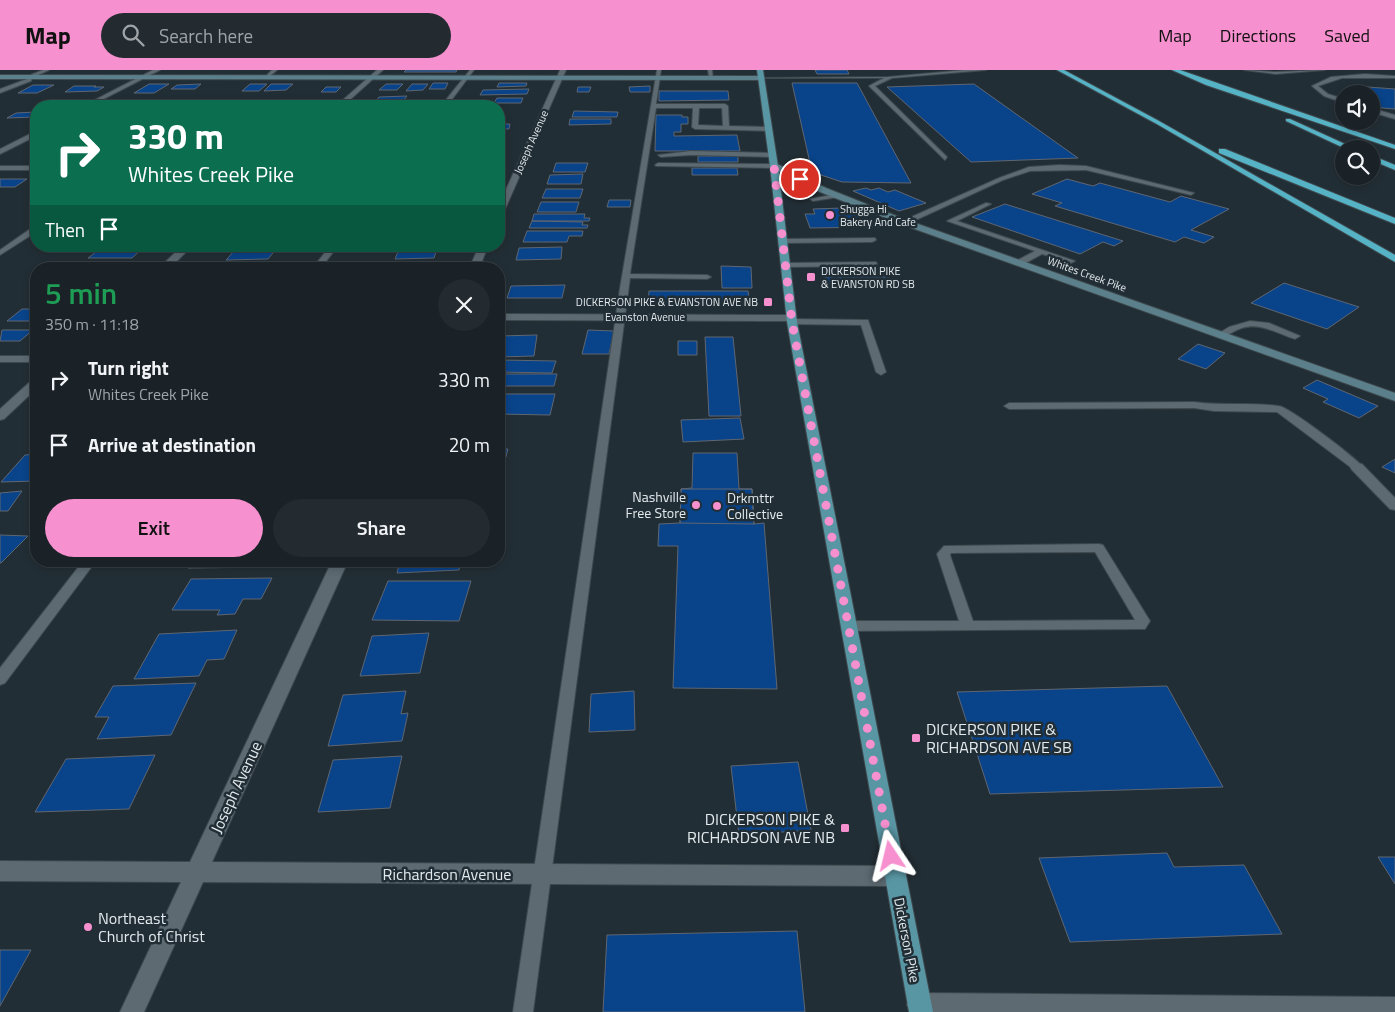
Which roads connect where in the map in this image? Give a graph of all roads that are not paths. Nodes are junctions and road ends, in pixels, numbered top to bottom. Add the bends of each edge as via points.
1 (47, 70) edge
2 (156, 70) edge
3 (275, 70) edge
4 (380, 70) edge
5 (472, 70) edge
6 (710, 70) edge
7 (760, 70) edge
8 (984, 70) edge
9 (1060, 70) edge
10 (1176, 70) edge
11 (1246, 70) edge
12 (1323, 70) edge
13 (659, 73) edge
14 (562, 74) edge
15 (0, 76) edge
16 (144, 76) junction
17 (30, 77) junction
18 (266, 77) junction
19 (373, 77) junction
20 (467, 77) junction
21 (711, 77) junction
22 (891, 77) junction
23 (1395, 77) edge
24 (762, 78) junction
25 (1337, 79) junction
26 (1200, 80) junction
27 (1395, 84) edge
28 (0, 91) edge
29 (1335, 98) edge
30 (98, 100) edge
31 (346, 100) edge
32 (449, 100) edge
33 (654, 106) junction
34 (696, 106) junction
35 (1380, 113) edge
36 (1395, 117) edge
37 (1157, 122) junction
38 (726, 128) junction
39 (769, 129) junction
40 (30, 135) edge
41 (1335, 141) edge
42 (1395, 147) edge
43 (0, 152) edge
44 (661, 155) dead end
45 (945, 158) dead end
46 (774, 160) junction
47 (1380, 161) edge
48 (658, 165) dead end
49 (0, 168) edge
50 (30, 168) edge
51 (1395, 168) edge
52 (1191, 193) dead end
53 (838, 196) junction
54 (813, 200) dead end
55 (505, 201) edge
56 (988, 204) dead end
57 (1395, 221) edge
58 (904, 222) junction
59 (30, 233) edge
60 (872, 240) dead end
61 (783, 241) junction
62 (1041, 251) junction
63 (181, 252) edge
64 (329, 252) edge
65 (0, 253) edge
66 (1395, 259) edge
67 (1072, 261) dead end
68 (171, 262) edge
69 (321, 262) edge
70 (1019, 263) junction
71 (873, 264) dead end
72 (785, 265) junction
73 (626, 276) junction
74 (706, 277) dead end
75 (505, 317) edge
76 (620, 317) junction
77 (791, 320) junction
78 (1221, 335) junction
79 (1295, 336) dead end
80 (0, 358) edge
81 (30, 358) edge
82 (880, 372) dead end
83 (30, 388) edge
84 (1395, 397) edge
85 (1009, 406) dead end
86 (0, 416) edge
87 (1356, 467) joint
88 (1395, 506) edge
89 (85, 567) edge
90 (337, 567) edge
91 (848, 626) junction
92 (968, 626) junction
93 (0, 679) edge
94 (0, 870) edge
95 (197, 873) junction
96 (542, 874) junction
97 (894, 876) junction
98 (920, 1008) edge
99 (1395, 1009) edge
100 (1212, 1010) edge
101 (1324, 1010) edge
102 (132, 1012) edge
103 (523, 1012) edge

1 - 17 lane
2 - 16 street
3 - 18 lane
4 - 19 street
5 - 20 lane
6 - 21 lane
7 - 24 main road, Dickerson Pike
8 - 22 lane
9 - 37 highway
10 - 26 highway
11 - 12 lane via 1276,74
13 - 14 main road
13 - 21 main road
13 - 33 lane
14 - 20 main road
14 - 55 street, Joseph Avenue
15 - 17 main road
16 - 17 main road
16 - 18 main road
16 - 30 street
17 - 28 lane
18 - 19 main road
19 - 20 main road
19 - 31 street
20 - 32 lane
21 - 24 main road
22 - 24 lane
22 - 45 lane via 872,86
23 - 25 lane via 1370,75
24 - 39 main road, Dickerson Pike
25 - 27 lane
25 - 29 lane via 1321,80 1315,86
26 - 41 highway
26 - 42 highway
33 - 34 lane
33 - 73 lane
34 - 38 lane via 725,106
34 - 38 lane via 695,127
35 - 36 lane
37 - 57 highway via 1241,160
37 - 66 highway
38 - 39 lane
39 - 46 main road, Dickerson Pike
40 - 43 street
44 - 46 lane via 692,153
46 - 48 lane
46 - 53 main road, Whites Creek Pike
46 - 61 main road, Dickerson Pike
47 - 51 highway
49 - 50 street
52 - 58 lane via 1086,168 1029,169
53 - 54 lane
53 - 58 main road, Whites Creek Pike
56 - 62 lane via 951,222
58 - 70 main road, Whites Creek Pike
59 - 65 lane
60 - 61 lane
61 - 72 main road, Dickerson Pike
62 - 67 lane
62 - 70 lane
63 - 68 street
64 - 69 lane
70 - 78 main road, Whites Creek Pike
71 - 72 lane
72 - 77 main road, Dickerson Pike
73 - 74 lane
73 - 76 lane
75 - 76 street, Evanston Avenue
76 - 77 street, Evanston Avenue
76 - 96 lane
77 - 82 lane via 864,322
77 - 91 main road, Dickerson Pike
78 - 79 lane via 1247,322
78 - 84 main road, Whites Creek Pike
80 - 81 street
83 - 86 street
85 - 87 lane via 1194,405 1279,409
87 - 88 street
89 - 93 lane
90 - 95 street, Joseph Avenue
91 - 92 lane
91 - 97 main road, Dickerson Pike
92 - 92 lane via 1140,625 1143,621 1099,548 948,549 943,554
94 - 95 street, Richardson Avenue
95 - 96 street, Richardson Avenue
95 - 102 street, Joseph Avenue
96 - 97 street, Richardson Avenue
96 - 103 lane
97 - 98 main road, Dickerson Pike
98 - 100 street
99 - 101 street
100 - 101 street

